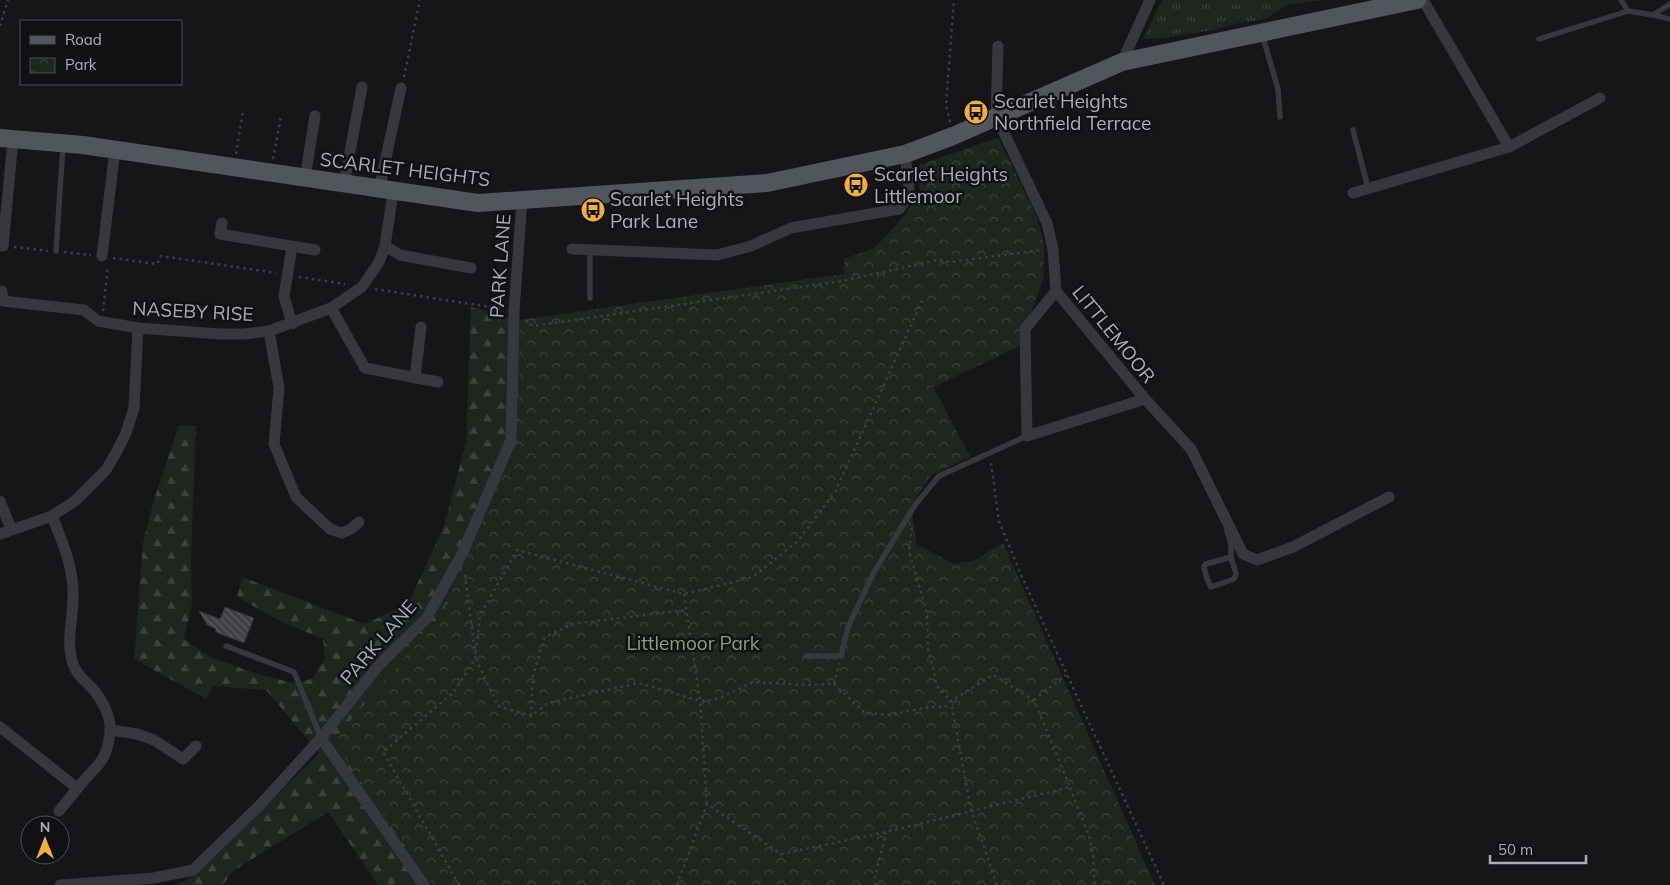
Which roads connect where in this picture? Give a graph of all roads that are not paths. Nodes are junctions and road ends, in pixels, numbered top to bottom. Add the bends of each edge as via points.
1 (1150, 0) edge
2 (1417, 0) edge
3 (1423, 0) edge
4 (1621, 0) edge
5 (1670, 4) edge
6 (1628, 11) junction
7 (1654, 14) junction
8 (1670, 19) edge
9 (1262, 32) junction
10 (1539, 39) dead end
11 (998, 46) dead end
12 (1122, 62) junction
13 (362, 87) dead end
14 (401, 88) road end
15 (1600, 98) dead end
16 (315, 116) dead end
17 (996, 116) junction
18 (1280, 117) dead end
19 (1353, 130) dead end
20 (7, 139) edge
21 (63, 144) junction
22 (1509, 147) junction
23 (115, 150) junction
24 (905, 154) junction
25 (305, 178) junction
26 (344, 184) junction
27 (1368, 188) junction
28 (386, 191) junction
29 (1353, 193) dead end
30 (522, 200) junction
31 (222, 223) dead end
32 (3, 246) dead end
33 (292, 246) junction
34 (385, 246) junction
35 (572, 249) dead end
36 (315, 250) dead end
37 (590, 250) junction
38 (56, 251) dead end
39 (105, 257) road end
40 (471, 268) dead end
41 (1056, 292) junction
42 (590, 298) dead end
43 (2, 301) dead end
44 (331, 308) junction
45 (292, 324) junction
46 (421, 327) dead end
47 (138, 328) junction
48 (269, 331) junction
49 (415, 378) junction
50 (438, 382) dead end
51 (1145, 399) junction
52 (1027, 436) junction
53 (1389, 497) dead end
54 (0, 501) edge
55 (1218, 503) junction
56 (52, 516) junction
57 (359, 522) dead end
58 (11, 529) junction
59 (0, 534) edge
60 (1231, 557) junction
61 (226, 646) dead end
62 (807, 656) dead end
63 (0, 727) edge
64 (110, 730) junction
65 (322, 738) junction
66 (196, 746) dead end
67 (77, 788) junction
68 (59, 811) dead end
69 (60, 885) edge
70 (424, 885) edge

1 - 12 street
2 - 9 main road, SCARLET HEIGHTS
3 - 22 street
4 - 6 lane
5 - 7 lane
6 - 7 lane
6 - 10 lane
7 - 8 lane
9 - 12 main road, SCARLET HEIGHTS
9 - 18 lane via 1278,89
11 - 17 street
12 - 17 main road, SCARLET HEIGHTS
13 - 26 street
14 - 28 street, NASEBY RISE
15 - 22 street
16 - 25 street
17 - 24 main road, SCARLET HEIGHTS
17 - 41 street, LITTLEMOOR via 1047,223 1053,249
19 - 27 lane
20 - 21 main road, SCARLET HEIGHTS
20 - 32 street
21 - 23 main road, SCARLET HEIGHTS
21 - 38 lane
22 - 27 street
23 - 25 main road, SCARLET HEIGHTS
23 - 39 street
24 - 30 main road, SCARLET HEIGHTS via 767,183
24 - 37 street via 909,188 907,199 899,209 791,228 750,246 717,254
25 - 26 main road, SCARLET HEIGHTS
26 - 28 main road, SCARLET HEIGHTS
27 - 29 street
28 - 30 main road, SCARLET HEIGHTS via 478,203
28 - 34 street, NASEBY RISE
30 - 65 street, PARK LANE via 514,311 511,440 462,554 426,619 379,665
31 - 33 street via 220,234
33 - 36 street
33 - 45 street via 284,296
34 - 40 street via 400,255
34 - 44 street, NASEBY RISE via 379,262 362,287
35 - 37 street
37 - 42 lane
41 - 51 street, LITTLEMOOR
41 - 52 street, LITTLEMOOR via 1025,329
43 - 47 street, NASEBY RISE via 84,310 98,321
44 - 45 street, NASEBY RISE
44 - 49 street via 365,368
45 - 48 street, NASEBY RISE
46 - 49 street
47 - 48 street, NASEBY RISE via 220,334
47 - 56 street via 134,408 118,452 92,485
48 - 57 street via 279,388 274,444 296,497 330,529 342,533
49 - 50 street
51 - 52 street, LITTLEMOOR
51 - 55 street, LITTLEMOOR via 1191,449
52 - 62 lane via 939,476 915,505 874,572 848,626 841,656
53 - 55 street, LITTLEMOOR via 1292,547 1257,560 1243,554
54 - 58 street
55 - 60 lane via 1231,545
56 - 58 street
56 - 64 street via 70,562 73,593 70,649 74,665 80,678 100,698
58 - 59 street
60 - 60 lane via 1235,577 1211,587 1204,566
61 - 65 lane via 294,672
63 - 67 street
64 - 66 street via 154,740 183,759
64 - 67 street via 103,758
65 - 69 street, PARK LANE via 260,806 193,870 154,878
65 - 70 street
67 - 68 street

